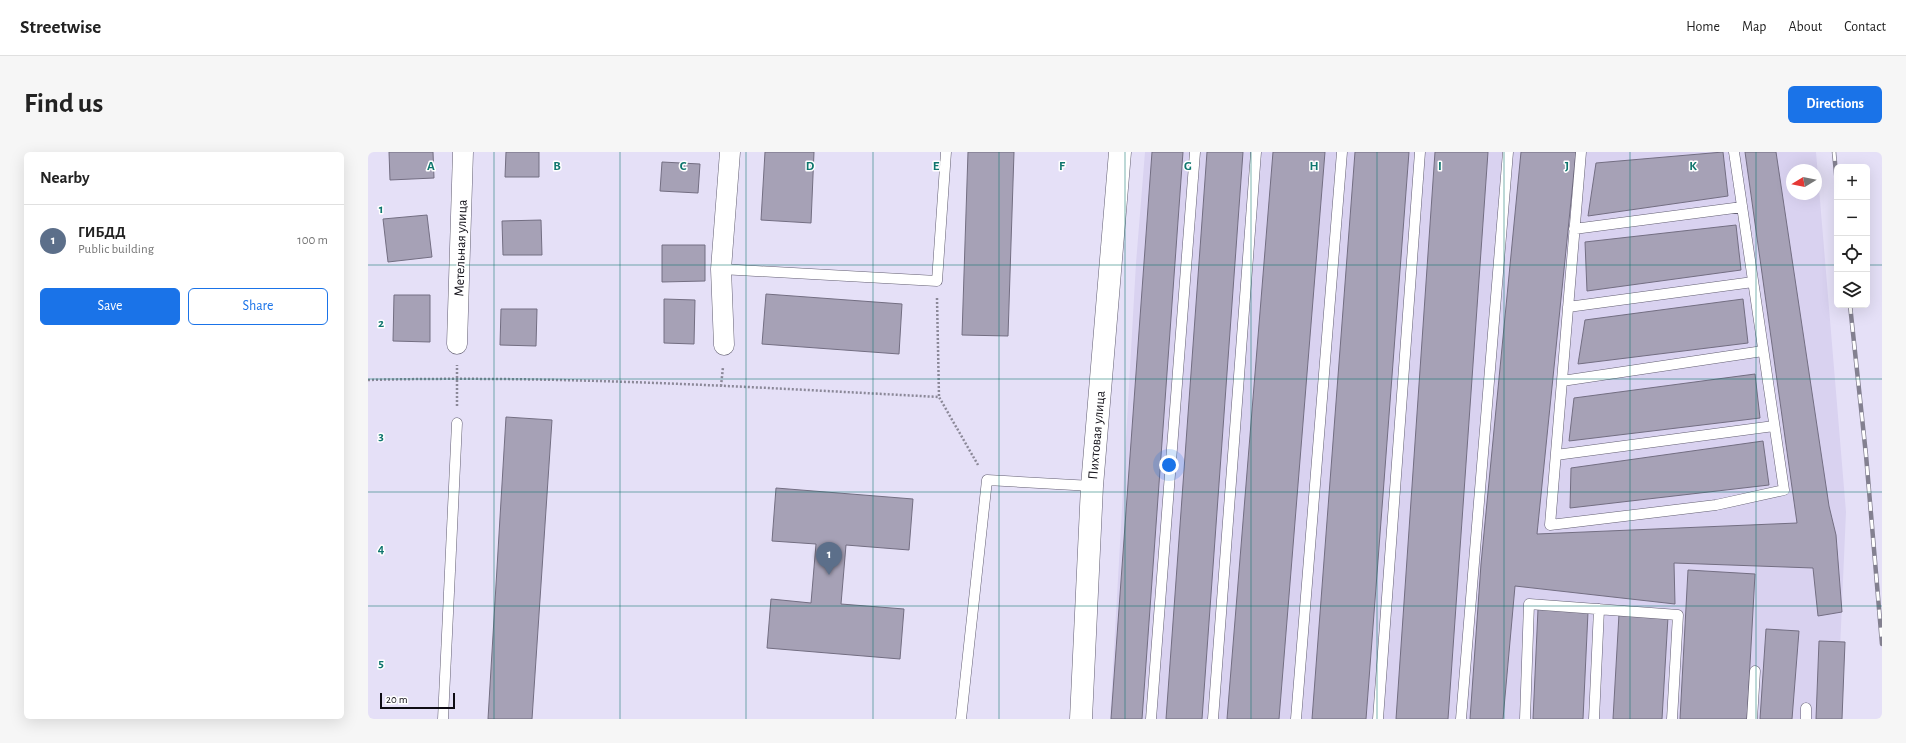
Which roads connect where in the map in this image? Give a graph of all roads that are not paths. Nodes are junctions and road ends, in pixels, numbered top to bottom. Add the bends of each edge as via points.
1 (463, 152) edge
2 (730, 152) edge
3 (946, 152) edge
4 (1120, 152) edge
5 (1195, 152) edge
6 (1256, 152) edge
7 (1342, 152) edge
8 (1420, 152) edge
9 (1508, 152) edge
10 (1581, 152) edge
11 (1734, 152) edge
12 (1742, 206) junction
13 (1574, 229) junction
14 (721, 269) junction
15 (1753, 282) junction
16 (1568, 307) junction
17 (458, 344) road end
18 (724, 345) dead end
19 (1763, 351) junction
20 (1562, 381) junction
21 (456, 423) road end
22 (1774, 426) junction
23 (1556, 455) junction
24 (1092, 486) junction
25 (1599, 609) junction
26 (1755, 671) dead end
27 (1806, 708) dead end
28 (443, 719) edge
29 (961, 719) edge
30 (1081, 719) edge
31 (1152, 719) edge
32 (1213, 719) edge
33 (1296, 719) edge
34 (1378, 719) edge
35 (1461, 719) edge
36 (1525, 719) edge
37 (1594, 719) edge
38 (1672, 719) edge
39 (1752, 719) edge
40 (1806, 719) edge

1 - 17 street, Метельная улица
2 - 14 street
3 - 14 lane via 937,281
4 - 24 street, Пихтовая улица
5 - 31 lane
6 - 32 lane
7 - 33 lane
8 - 34 lane
9 - 35 lane
10 - 13 lane
11 - 12 lane
12 - 13 lane
12 - 15 lane
13 - 16 lane
14 - 18 street
15 - 16 lane
15 - 19 lane
16 - 20 lane
19 - 20 lane
19 - 22 lane
20 - 23 lane
21 - 28 lane
22 - 23 lane
22 - 23 lane via 1784,490 1716,505 1550,525
24 - 29 lane via 987,480
24 - 30 street, Пихтовая улица
25 - 36 lane via 1529,604
25 - 37 lane
25 - 38 lane via 1678,615
26 - 39 lane
27 - 40 lane

